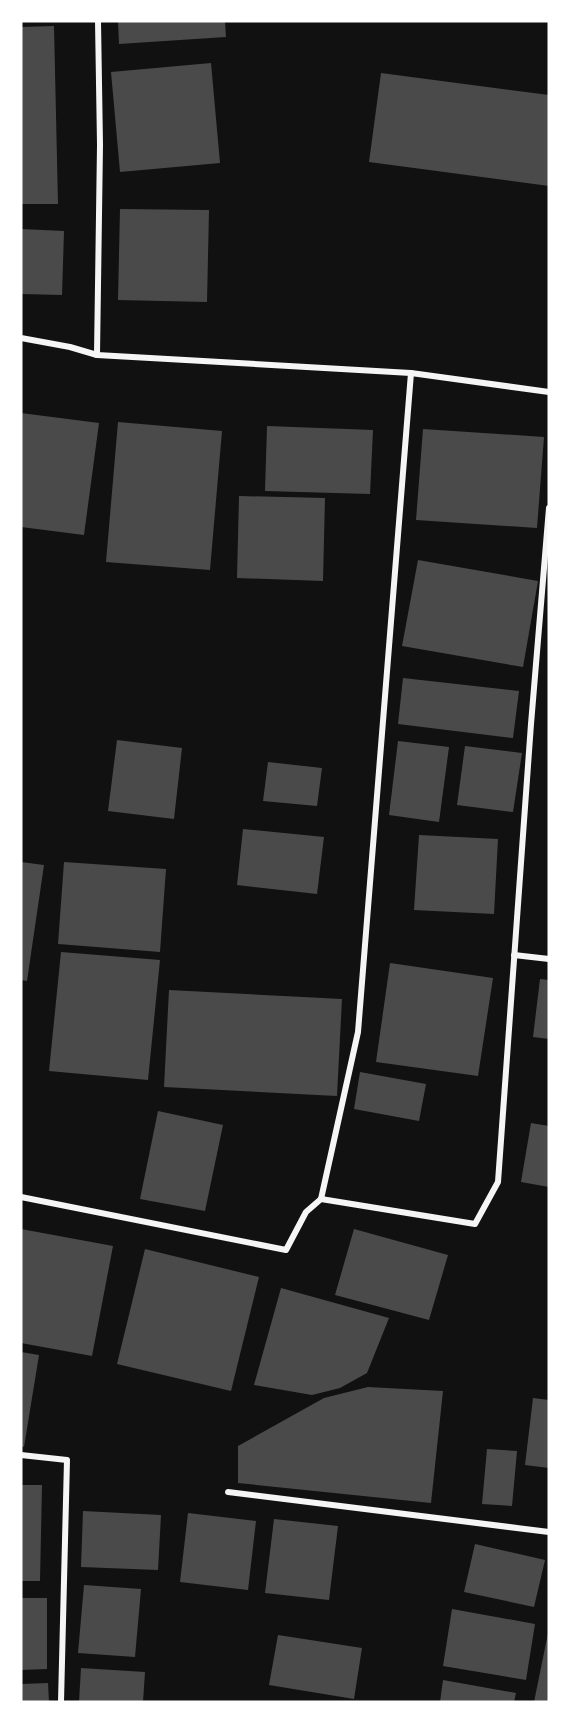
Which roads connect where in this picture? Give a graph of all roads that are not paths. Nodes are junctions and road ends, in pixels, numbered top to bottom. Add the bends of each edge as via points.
1 (98, 21) edge
2 (21, 338) edge
3 (97, 356) junction
4 (411, 373) junction
5 (549, 392) edge
6 (549, 508) edge
7 (514, 955) junction
8 (549, 959) edge
9 (21, 1197) edge
10 (321, 1199) junction
11 (21, 1455) edge
12 (228, 1492) dead end
13 (549, 1532) edge
14 (61, 1702) edge

1 - 3 street
2 - 3 street
3 - 4 street
4 - 5 street
4 - 10 street via 359,1022
6 - 7 street
7 - 8 street
7 - 10 street via 498,1182 475,1224
9 - 10 street via 286,1250 306,1212
11 - 14 street via 68,1460
12 - 13 street

